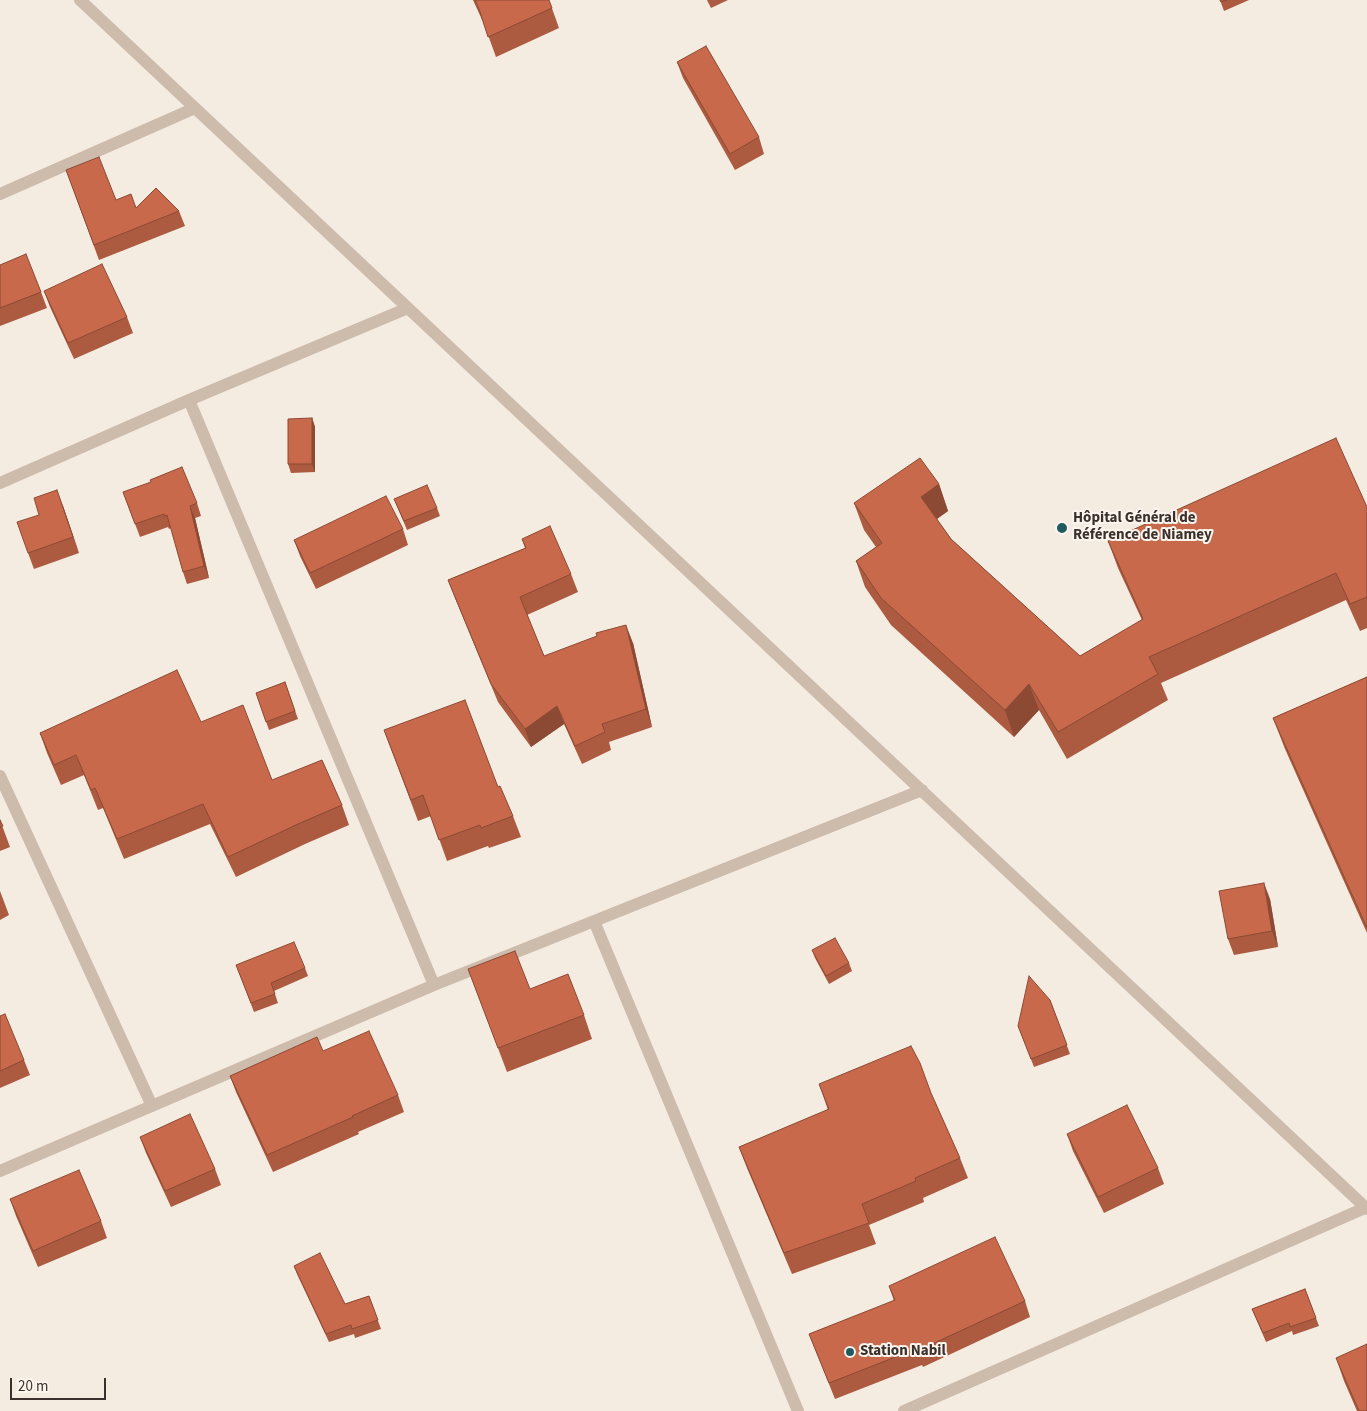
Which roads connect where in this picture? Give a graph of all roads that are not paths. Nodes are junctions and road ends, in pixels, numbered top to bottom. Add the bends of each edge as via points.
1 (80, 0) edge
2 (196, 108) junction
3 (0, 194) edge
4 (408, 308) junction
5 (189, 400) junction
6 (0, 483) edge
7 (0, 776) edge
8 (922, 790) junction
9 (594, 921) junction
10 (434, 985) junction
11 (152, 1106) junction
12 (0, 1171) edge
13 (1367, 1208) edge
14 (798, 1411) edge
15 (904, 1411) edge

1 - 2 street
2 - 3 street
2 - 4 street
4 - 5 street
4 - 8 street
5 - 6 street
5 - 10 street
7 - 11 street
8 - 9 street
8 - 13 street
9 - 10 street
9 - 14 street
10 - 11 street
11 - 12 street
13 - 15 street

